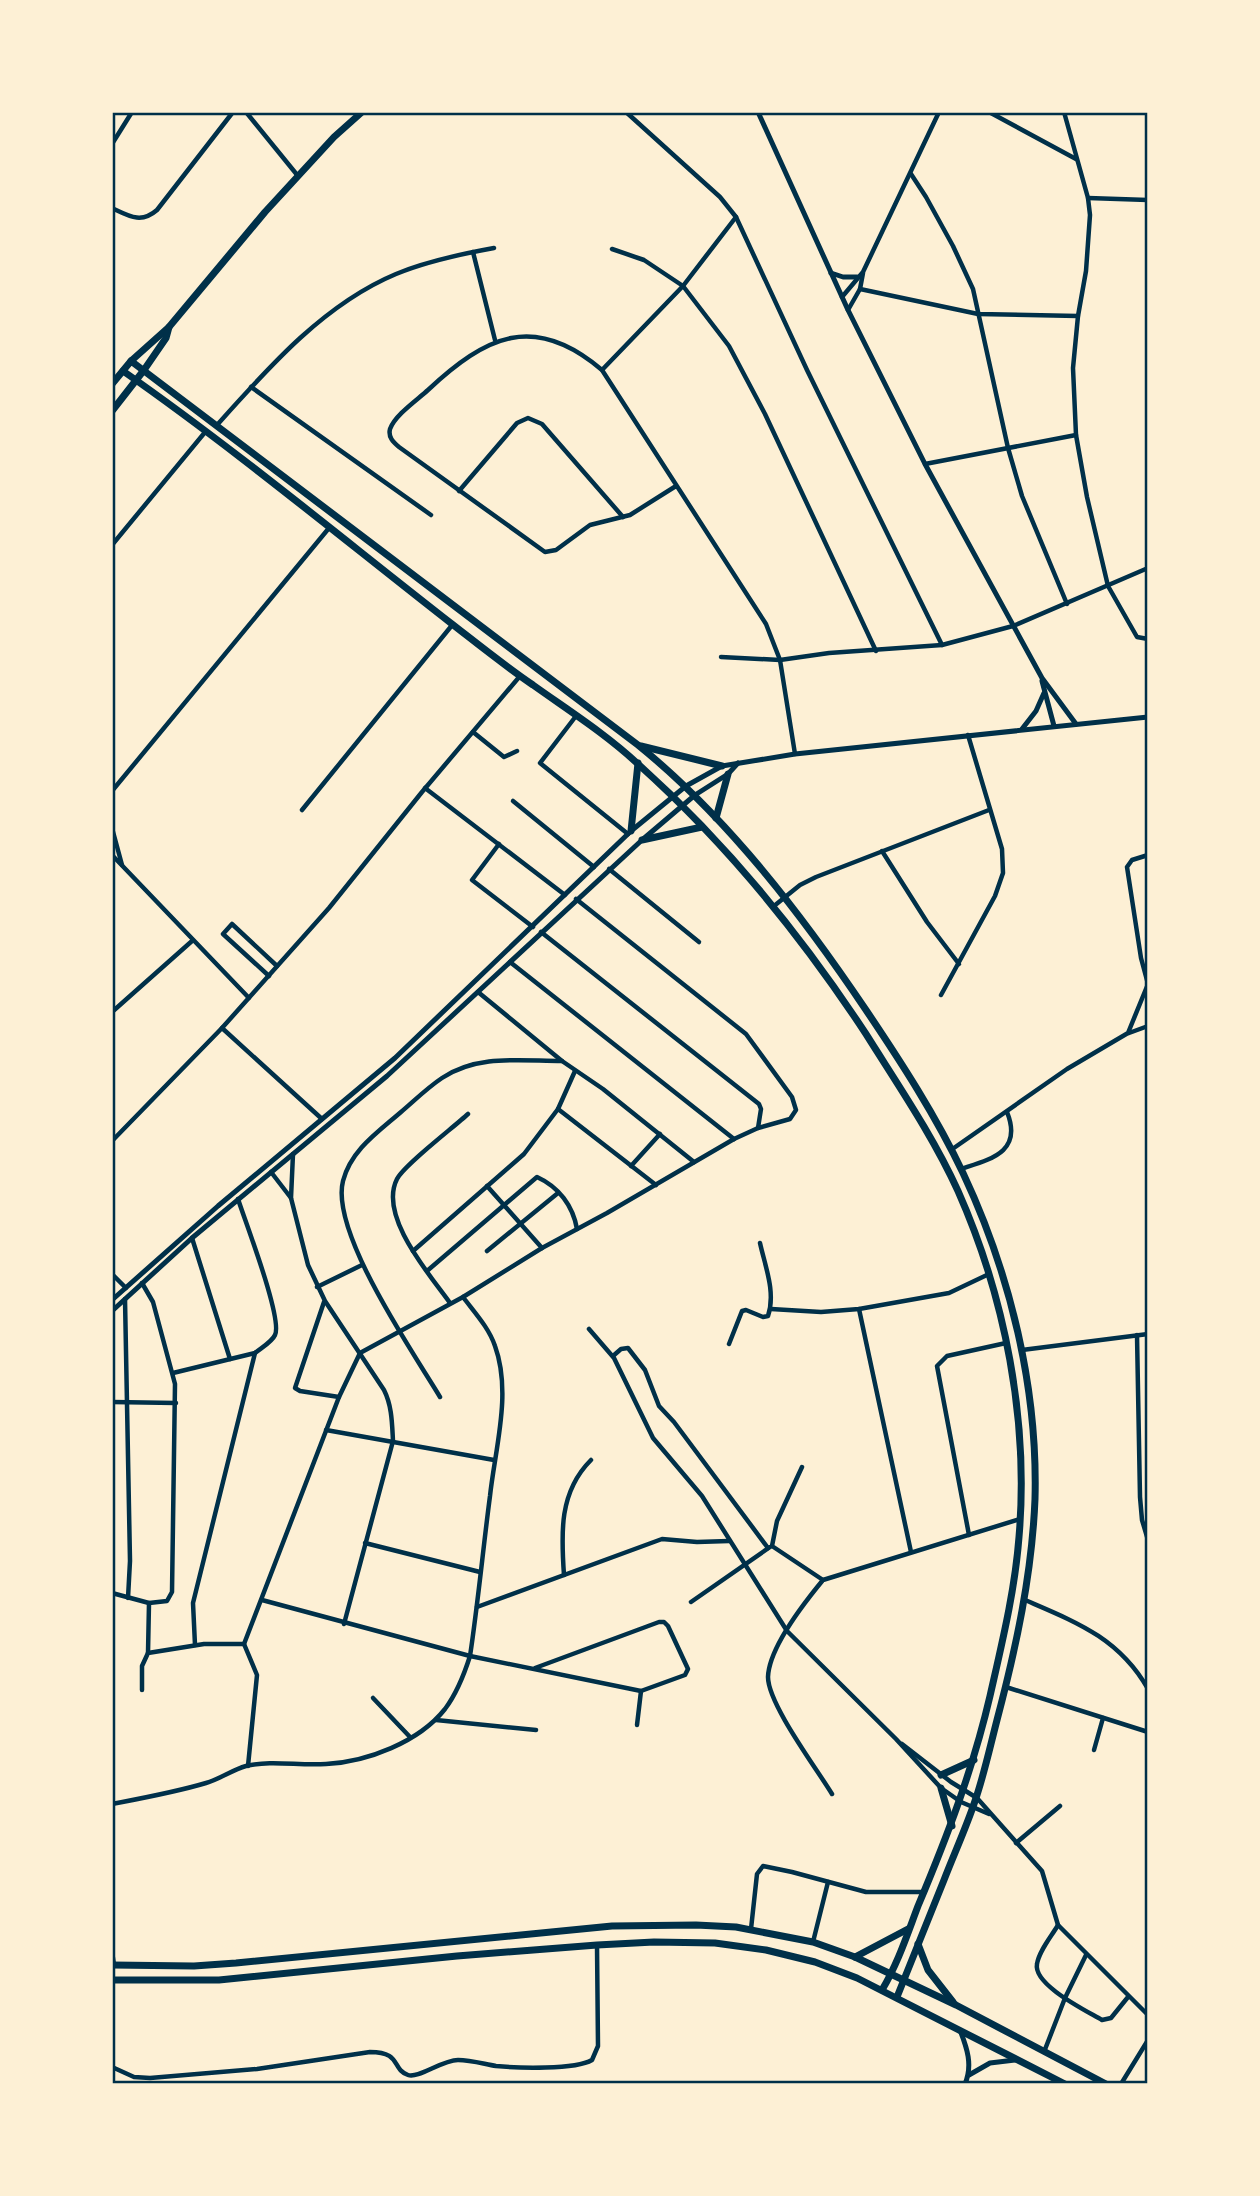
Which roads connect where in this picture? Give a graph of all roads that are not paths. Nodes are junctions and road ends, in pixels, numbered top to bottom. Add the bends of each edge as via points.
1 (132, 112) edge
2 (233, 112) edge
3 (246, 112) edge
4 (362, 112) edge
5 (626, 112) edge
6 (758, 112) edge
7 (939, 112) edge
8 (989, 112) edge
9 (1065, 112) edge
10 (112, 144) edge
11 (1076, 159) junction
12 (911, 174) junction
13 (298, 176) junction
14 (1088, 198) junction
15 (1148, 200) edge
16 (112, 208) edge
17 (736, 217) junction
18 (494, 248) dead end
19 (612, 249) dead end
20 (472, 252) junction
21 (863, 272) junction
22 (831, 273) junction
23 (857, 277) junction
24 (683, 286) junction
25 (860, 289) junction
26 (842, 297) junction
27 (848, 310) junction
28 (978, 314) junction
29 (1078, 316) junction
30 (169, 327) junction
31 (495, 341) junction
32 (131, 361) junction
33 (144, 370) junction
34 (602, 370) junction
35 (122, 371) junction
36 (136, 381) junction
37 (112, 384) edge
38 (251, 387) junction
39 (150, 390) junction
40 (126, 394) junction
41 (112, 411) edge
42 (217, 425) junction
43 (206, 430) junction
44 (1076, 435) junction
45 (1008, 448) junction
46 (925, 464) junction
47 (676, 485) junction
48 (460, 491) junction
49 (431, 515) dead end
50 (624, 518) junction
51 (330, 528) junction
52 (112, 545) edge
53 (1148, 568) edge
54 (1108, 586) junction
55 (1067, 604) junction
56 (453, 625) junction
57 (1013, 626) junction
58 (1148, 639) edge
59 (942, 645) junction
60 (876, 650) junction
61 (721, 657) dead end
62 (780, 660) junction
63 (520, 676) junction
64 (1042, 678) junction
65 (1044, 693) junction
66 (576, 716) junction
67 (1148, 717) edge
68 (1076, 724) junction
69 (1054, 726) junction
70 (1021, 729) junction
71 (473, 732) junction
72 (968, 734) junction
73 (638, 745) junction
74 (517, 751) dead end
75 (795, 754) junction
76 (738, 763) junction
77 (638, 764) junction
78 (722, 766) junction
79 (728, 774) junction
80 (685, 786) junction
81 (425, 788) junction
82 (112, 792) edge
83 (695, 795) junction
84 (672, 796) junction
85 (513, 802) dead end
86 (683, 806) junction
87 (302, 810) dead end
88 (989, 810) junction
89 (716, 818) junction
90 (702, 827) junction
91 (112, 828) edge
92 (630, 833) junction
93 (642, 840) junction
94 (499, 844) junction
95 (882, 851) junction
96 (112, 855) edge
97 (1148, 855) edge
98 (122, 866) junction
99 (594, 867) junction
100 (609, 869) junction
101 (565, 896) junction
102 (784, 897) junction
103 (576, 899) junction
104 (774, 906) junction
105 (533, 927) junction
106 (541, 932) junction
107 (192, 941) junction
108 (699, 942) dead end
109 (510, 962) junction
110 (959, 964) junction
111 (277, 967) junction
112 (269, 976) junction
113 (1148, 984) edge
114 (478, 992) junction
115 (941, 995) dead end
116 (249, 998) junction
117 (112, 1012) edge
118 (1148, 1027) edge
119 (222, 1028) junction
120 (1128, 1033) junction
121 (562, 1061) junction
122 (575, 1071) junction
123 (558, 1109) junction
124 (1007, 1112) junction
125 (468, 1114) dead end
126 (322, 1119) junction
127 (758, 1128) junction
128 (660, 1134) junction
129 (734, 1139) junction
130 (112, 1140) edge
131 (951, 1150) junction
132 (293, 1153) junction
133 (694, 1162) junction
134 (631, 1166) junction
135 (961, 1169) junction
136 (271, 1172) junction
137 (656, 1185) junction
138 (487, 1186) junction
139 (558, 1193) junction
140 (291, 1198) junction
141 (238, 1199) junction
142 (504, 1205) junction
143 (521, 1224) junction
144 (577, 1229) junction
145 (192, 1238) junction
146 (760, 1243) dead end
147 (542, 1248) junction
148 (413, 1251) junction
149 (487, 1251) dead end
150 (362, 1265) junction
151 (428, 1270) junction
152 (112, 1274) edge
153 (989, 1274) junction
154 (141, 1282) junction
155 (126, 1287) junction
156 (317, 1287) junction
157 (463, 1297) junction
158 (125, 1298) junction
159 (112, 1300) edge
160 (325, 1301) junction
161 (450, 1303) junction
162 (771, 1309) junction
163 (859, 1309) junction
164 (112, 1311) edge
165 (589, 1329) dead end
166 (401, 1332) junction
167 (1148, 1334) edge
168 (1137, 1335) junction
169 (1006, 1342) junction
170 (729, 1344) dead end
171 (1022, 1350) junction
172 (255, 1353) junction
173 (360, 1353) junction
174 (613, 1356) junction
175 (230, 1359) junction
176 (173, 1373) junction
177 (339, 1397) junction
178 (440, 1397) dead end
179 (112, 1402) edge
180 (128, 1403) junction
181 (176, 1403) junction
182 (326, 1430) junction
183 (393, 1441) junction
184 (494, 1460) junction
185 (591, 1460) dead end
186 (802, 1467) dead end
187 (1020, 1518) junction
188 (969, 1535) junction
189 (1148, 1540) edge
190 (730, 1541) junction
191 (365, 1542) junction
192 (770, 1547) junction
193 (911, 1552) junction
194 (745, 1566) junction
195 (480, 1572) junction
196 (564, 1574) junction
197 (823, 1580) junction
198 (112, 1593) edge
199 (128, 1598) junction
200 (1024, 1599) junction
201 (262, 1600) junction
202 (691, 1602) dead end
203 (149, 1603) junction
204 (477, 1607) junction
205 (344, 1624) junction
206 (787, 1631) junction
207 (244, 1644) junction
208 (195, 1645) junction
209 (148, 1653) junction
210 (470, 1656) junction
211 (535, 1668) junction
212 (1006, 1687) junction
213 (1148, 1689) edge
214 (142, 1690) dead end
215 (641, 1691) junction
216 (373, 1698) dead end
217 (1103, 1718) junction
218 (435, 1720) junction
219 (637, 1725) dead end
220 (536, 1730) dead end
221 (1148, 1732) edge
222 (410, 1737) junction
223 (896, 1739) junction
224 (1094, 1750) dead end
225 (974, 1759) junction
226 (248, 1766) junction
227 (941, 1775) junction
228 (941, 1788) junction
229 (964, 1791) junction
230 (832, 1794) dead end
231 (976, 1798) junction
232 (961, 1802) junction
233 (112, 1804) edge
234 (1060, 1805) dead end
235 (973, 1808) junction
236 (989, 1814) junction
237 (952, 1826) junction
238 (1016, 1843) junction
239 (828, 1882) junction
240 (924, 1893) junction
241 (1058, 1925) junction
242 (751, 1929) junction
243 (909, 1929) junction
244 (572, 1930) junction
245 (813, 1942) junction
246 (918, 1943) junction
247 (597, 1945) junction
248 (573, 1947) junction
249 (112, 1951) edge
250 (1086, 1955) junction
251 (855, 1957) junction
252 (113, 1965) edge
253 (892, 1973) junction
254 (904, 1979) junction
255 (112, 1982) edge
256 (882, 1990) junction
257 (897, 1997) junction
258 (1128, 1997) junction
259 (1065, 1998) junction
260 (956, 2005) junction
261 (1148, 2015) edge
262 (960, 2030) junction
263 (1148, 2040) edge
264 (1044, 2052) junction
265 (1021, 2060) junction
266 (112, 2067) edge
267 (969, 2075) junction
268 (965, 2084) edge
269 (1065, 2084) edge
270 (1106, 2084) edge
271 (1121, 2084) edge

1 - 10 street
2 - 16 street via 150,216 139,219
3 - 13 street
4 - 13 main road
5 - 17 street
6 - 22 street
7 - 12 street
8 - 11 street
9 - 11 street
11 - 14 street
12 - 21 street
12 - 28 street via 965,271
13 - 30 main road
14 - 15 street
14 - 29 street via 1086,271
17 - 24 street
17 - 59 street
18 - 20 street
19 - 24 street via 644,260
20 - 31 street
20 - 38 street via 432,261 368,288 320,321
21 - 23 street
21 - 25 street
22 - 23 street
22 - 26 street
23 - 26 street
24 - 34 street
24 - 60 street via 740,364
25 - 27 street
25 - 28 street
26 - 27 street
27 - 46 street
28 - 29 street
28 - 45 street
29 - 44 street via 1073,368
30 - 32 main road
30 - 33 main road
31 - 34 street via 554,340
31 - 48 street via 469,355 391,426 390,436 399,447
32 - 33 main road
32 - 35 main road
33 - 36 main road
33 - 42 main road
34 - 47 street
35 - 36 main road
35 - 37 main road
36 - 39 main road
36 - 40 main road
38 - 42 street
38 - 49 street
39 - 40 main road via 134,389
39 - 43 main road
40 - 41 main road
42 - 73 main road
43 - 51 main road
43 - 52 street
44 - 45 street
44 - 54 street
45 - 46 street
45 - 55 street via 1022,496
46 - 57 street
47 - 50 street
47 - 62 street via 766,624
48 - 50 street via 545,552 556,550 590,524
48 - 50 street via 517,423 528,418 542,424
51 - 56 main road
51 - 82 street
53 - 54 street
54 - 55 street
54 - 58 street via 1138,637
55 - 57 street
56 - 63 main road
56 - 87 street
57 - 59 street
57 - 64 street
59 - 60 street
60 - 62 street
61 - 62 street
62 - 75 street
63 - 66 main road
63 - 71 street
64 - 65 street
64 - 68 street
65 - 69 street
65 - 70 street
66 - 77 main road
66 - 92 street via 540,763
67 - 68 street
68 - 69 street
69 - 70 street
70 - 72 street
71 - 74 street via 504,757
71 - 81 street
72 - 75 street
72 - 88 street
73 - 78 main road
73 - 80 main road
75 - 76 street
76 - 78 street
76 - 79 street
77 - 84 main road
77 - 92 main road
78 - 80 street
79 - 83 street
79 - 89 main road
80 - 83 main road
80 - 84 street
81 - 94 street
81 - 111 street
83 - 86 street
83 - 89 main road
84 - 86 main road
84 - 92 street
85 - 99 street
86 - 90 main road
86 - 93 street
88 - 95 street
88 - 110 street via 1002,849 1003,873
89 - 102 main road
90 - 93 main road
90 - 104 main road
91 - 98 street
92 - 99 street
93 - 100 street
94 - 101 street
94 - 105 street via 472,880
95 - 102 street via 816,877
95 - 110 street
96 - 98 street
97 - 113 street via 1132,860 1127,867
98 - 107 street
99 - 101 street
100 - 103 street
100 - 108 street
101 - 105 street
102 - 104 street
102 - 131 main road via 876,1025
103 - 106 street
103 - 127 street via 748,1036 796,1104 790,1119
104 - 153 main road via 816,958 935,1146 957,1188
105 - 126 street via 405,1049
106 - 109 street
106 - 127 street via 759,1104
107 - 116 street
107 - 117 street
109 - 114 street
109 - 129 street
110 - 115 street
111 - 112 street
111 - 112 street via 232,924 223,934
112 - 116 street
113 - 120 street
114 - 121 street
114 - 132 street via 387,1076
116 - 119 street
118 - 120 street
119 - 126 street
119 - 130 street
120 - 124 street
121 - 122 street
121 - 150 street via 499,1059 460,1068 442,1077 366,1141 350,1164 342,1194
122 - 123 street
122 - 128 street
123 - 134 street
123 - 138 street via 524,1154
124 - 131 street
124 - 135 street via 1011,1132 1007,1147 1001,1154
125 - 148 street via 397,1179 393,1204
126 - 155 street
127 - 129 street
128 - 133 street
128 - 134 street
129 - 133 street
131 - 135 main road
132 - 136 street
132 - 140 street
133 - 137 street
134 - 137 street
135 - 171 main road via 997,1259
136 - 140 street
136 - 141 street
137 - 144 street
138 - 142 street
138 - 148 street
139 - 142 street via 537,1177
139 - 143 street
139 - 144 street via 572,1208
140 - 156 street
141 - 145 street
141 - 172 street via 276,1317 275,1335
142 - 143 street
142 - 151 street
143 - 147 street
143 - 149 street
144 - 147 street
145 - 154 street
145 - 175 street
146 - 162 street
147 - 157 street
148 - 151 street
150 - 156 street
150 - 166 street
151 - 161 street
152 - 155 street
153 - 163 street via 949,1293
153 - 169 main road
154 - 158 street
154 - 176 street via 153,1302
155 - 159 street
156 - 160 street
157 - 161 street
157 - 184 street via 491,1336 499,1360 502,1418
158 - 164 street
158 - 180 street
160 - 173 street
160 - 177 street via 295,1388
161 - 166 street
162 - 163 street
162 - 170 street via 763,1317 742,1311
163 - 193 street
165 - 174 street
166 - 173 street
166 - 178 street
167 - 168 street
168 - 171 street
168 - 189 street via 1140,1496
169 - 187 main road via 1016,1399
169 - 188 street via 947,1356 937,1366
171 - 200 main road via 1035,1498
172 - 175 street
172 - 208 street via 193,1603
173 - 177 street
173 - 183 street via 388,1398
174 - 190 street via 653,1438 702,1496
174 - 192 street via 624,1348 632,1352 645,1370 659,1406
175 - 176 street
176 - 181 street
177 - 182 street
179 - 180 street
180 - 181 street
180 - 199 street
181 - 203 street via 172,1592 167,1601
182 - 183 street
182 - 201 street
183 - 184 street
183 - 191 street
184 - 195 street
185 - 196 street via 566,1499
186 - 192 street
187 - 188 street
187 - 225 main road via 1005,1629
188 - 193 street
190 - 194 street
190 - 196 street via 662,1539
191 - 195 street
191 - 205 street
192 - 194 street
192 - 197 street
193 - 197 street
194 - 202 street
194 - 206 street
195 - 204 street
196 - 204 street
197 - 206 street
198 - 199 street
199 - 203 street
200 - 212 main road
200 - 213 street via 1100,1636 1138,1671
201 - 205 street
201 - 207 street
203 - 209 street
204 - 210 street
205 - 210 street
206 - 223 street
206 - 230 street via 772,1659 770,1689
207 - 208 street
207 - 226 street via 257,1675
208 - 209 street
209 - 214 street via 142,1665
210 - 211 street
210 - 218 street via 456,1691
211 - 215 street
211 - 215 street via 664,1622 688,1669 685,1675
212 - 217 street
212 - 231 main road
215 - 219 street
216 - 222 street
217 - 221 street
217 - 224 street
218 - 220 street
218 - 222 street
222 - 226 street via 344,1762
223 - 227 street
223 - 228 street
225 - 227 main road
225 - 229 main road
226 - 233 street via 206,1783
227 - 229 street
228 - 232 street
228 - 237 main road
229 - 231 street
229 - 232 main road
231 - 235 main road
231 - 236 street
232 - 235 street
232 - 237 main road
234 - 238 street
235 - 236 street
235 - 246 main road
236 - 238 street
237 - 240 main road
238 - 241 street via 1044,1876
239 - 240 street via 875,1894
239 - 242 street via 762,1867 757,1874
239 - 245 street
240 - 243 main road
241 - 250 street
241 - 259 street via 1037,1970 1042,1980
242 - 244 main road via 696,1925
242 - 245 main road
243 - 251 main road
243 - 253 main road
244 - 248 main road
244 - 252 main road via 236,1963
245 - 251 main road
246 - 254 main road
246 - 260 main road via 928,1970
247 - 248 main road
247 - 256 main road via 715,1942 815,1962
247 - 266 street via 598,2046 592,2060 577,2067 499,2066 462,2060 447,2061 412,2076 383,2052 150,2078
248 - 255 main road via 255,1977
249 - 252 street
250 - 258 street
250 - 259 street
251 - 253 main road
253 - 254 main road
253 - 256 main road
254 - 257 main road
254 - 260 main road
256 - 257 main road
257 - 262 main road
258 - 259 street via 1105,2020
258 - 261 street
259 - 264 street
260 - 264 main road
262 - 265 main road
262 - 267 street
263 - 271 street
264 - 270 main road
265 - 267 street via 990,2063
265 - 269 main road
267 - 268 street

